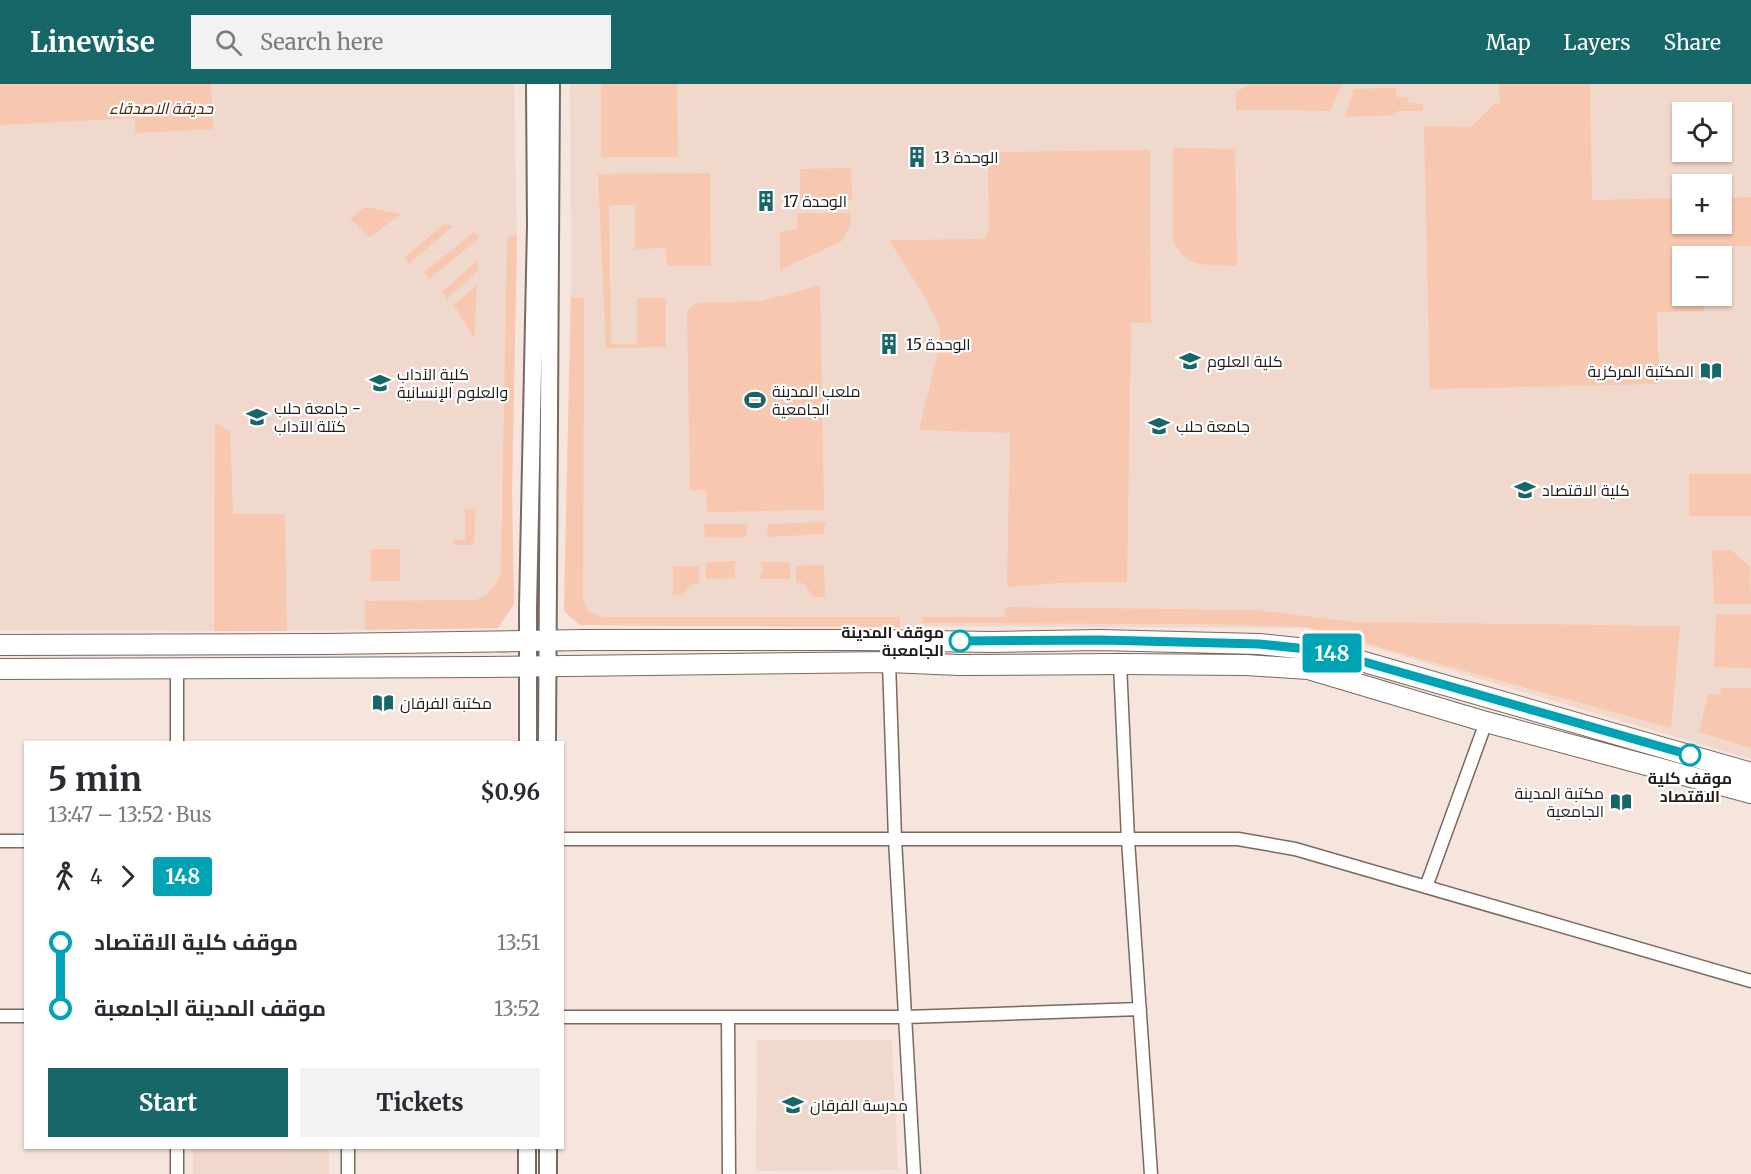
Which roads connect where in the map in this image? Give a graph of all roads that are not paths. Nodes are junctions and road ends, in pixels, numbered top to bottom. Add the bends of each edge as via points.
1 (535, 84) edge
2 (551, 84) edge
3 (538, 641) junction
4 (993, 642) junction
5 (0, 645) edge
6 (890, 662) junction
7 (1120, 664) junction
8 (994, 665) junction
9 (538, 666) junction
10 (177, 668) junction
11 (0, 669) edge
12 (1486, 722) junction
13 (177, 741) edge
14 (528, 741) edge
15 (547, 741) edge
16 (1751, 773) edge
17 (1751, 793) edge
18 (564, 839) edge
19 (895, 839) junction
20 (1128, 840) junction
21 (0, 841) edge
22 (24, 841) edge
23 (1426, 887) junction
24 (1751, 981) edge
25 (1140, 1009) junction
26 (0, 1016) edge
27 (24, 1016) edge
28 (564, 1017) edge
29 (906, 1017) junction
30 (728, 1018) junction
31 (177, 1149) edge
32 (348, 1149) edge
33 (527, 1149) edge
34 (548, 1149) edge
35 (177, 1174) edge
36 (348, 1174) edge
37 (527, 1174) edge
38 (548, 1174) edge
39 (729, 1174) edge
40 (914, 1174) edge
41 (1151, 1174) edge

1 - 3 main road via 528,596
2 - 3 main road
3 - 4 main road
3 - 5 main road
3 - 9 main road
4 - 8 main road
4 - 16 main road via 1259,644 1326,651
6 - 8 main road
6 - 9 main road
6 - 19 street
7 - 8 main road
7 - 12 main road via 1308,669
7 - 20 street
9 - 10 main road
9 - 14 main road
9 - 15 main road
10 - 11 main road
10 - 13 street
12 - 17 main road
12 - 23 street
18 - 19 street
19 - 20 street
19 - 29 street
20 - 23 street via 1267,843
20 - 25 street
21 - 22 street
23 - 24 street
25 - 29 street
25 - 41 street
26 - 27 street
28 - 30 street
29 - 30 street
29 - 40 street
30 - 39 street
31 - 35 street
32 - 36 street
33 - 37 main road
34 - 38 main road

